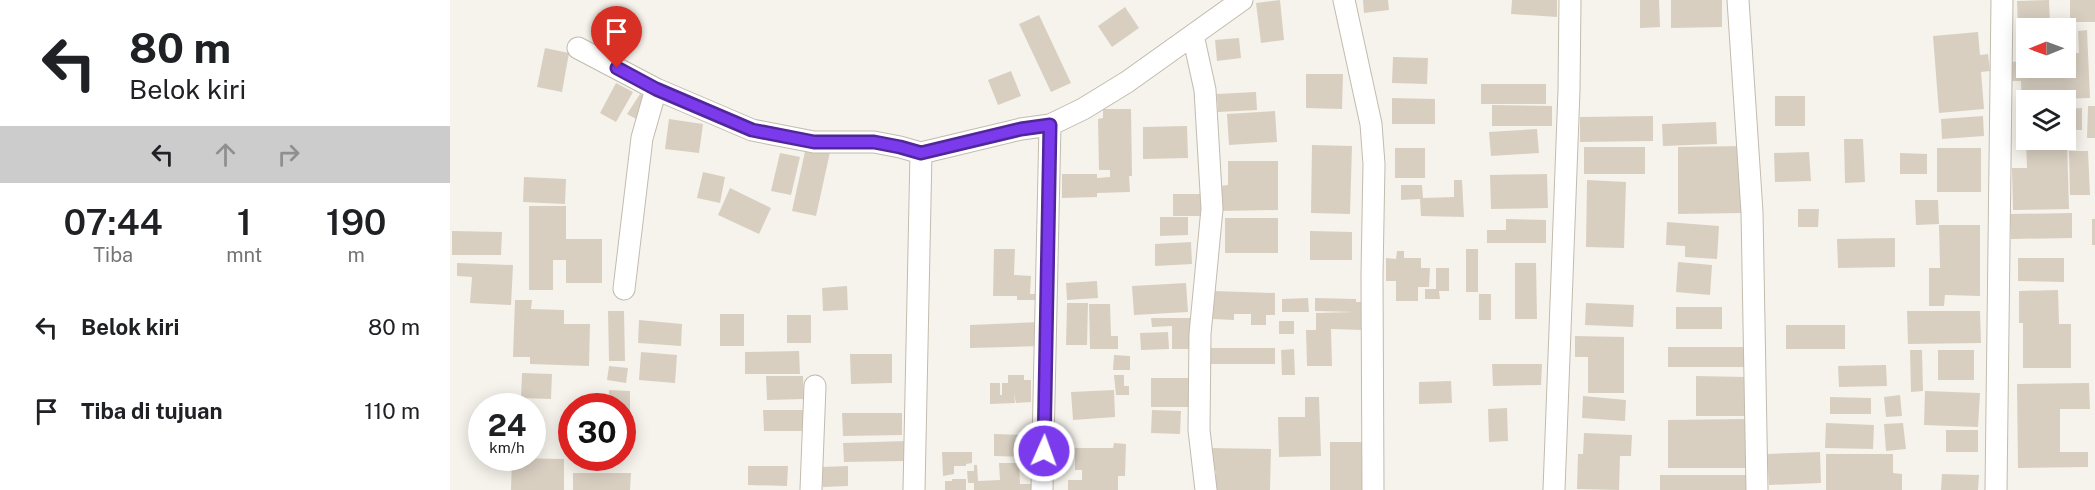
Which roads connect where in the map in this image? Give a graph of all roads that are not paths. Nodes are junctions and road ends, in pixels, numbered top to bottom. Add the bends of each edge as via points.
1 (1242, 0) edge
2 (1344, 0) edge
3 (1570, 0) edge
4 (1738, 0) edge
5 (2002, 0) edge
6 (1192, 35) junction
7 (578, 48) dead end
8 (656, 89) junction
9 (1050, 125) junction
10 (921, 153) junction
11 (624, 289) dead end
12 (816, 386) dead end
13 (811, 490) edge
14 (914, 490) edge
15 (1042, 490) edge
16 (1206, 490) edge
17 (1373, 490) edge
18 (1554, 490) edge
19 (1757, 490) edge
20 (1996, 490) edge

1 - 6 street
2 - 17 street via 1371,124 1374,164
3 - 18 street
4 - 19 street via 1752,212
5 - 20 street
6 - 9 street via 1127,82
6 - 16 street via 1205,90 1212,209 1200,345 1199,430
7 - 8 street
8 - 10 street via 752,130 814,142 874,142
8 - 11 street via 642,138
9 - 10 street
9 - 15 street
10 - 14 street
12 - 13 street

